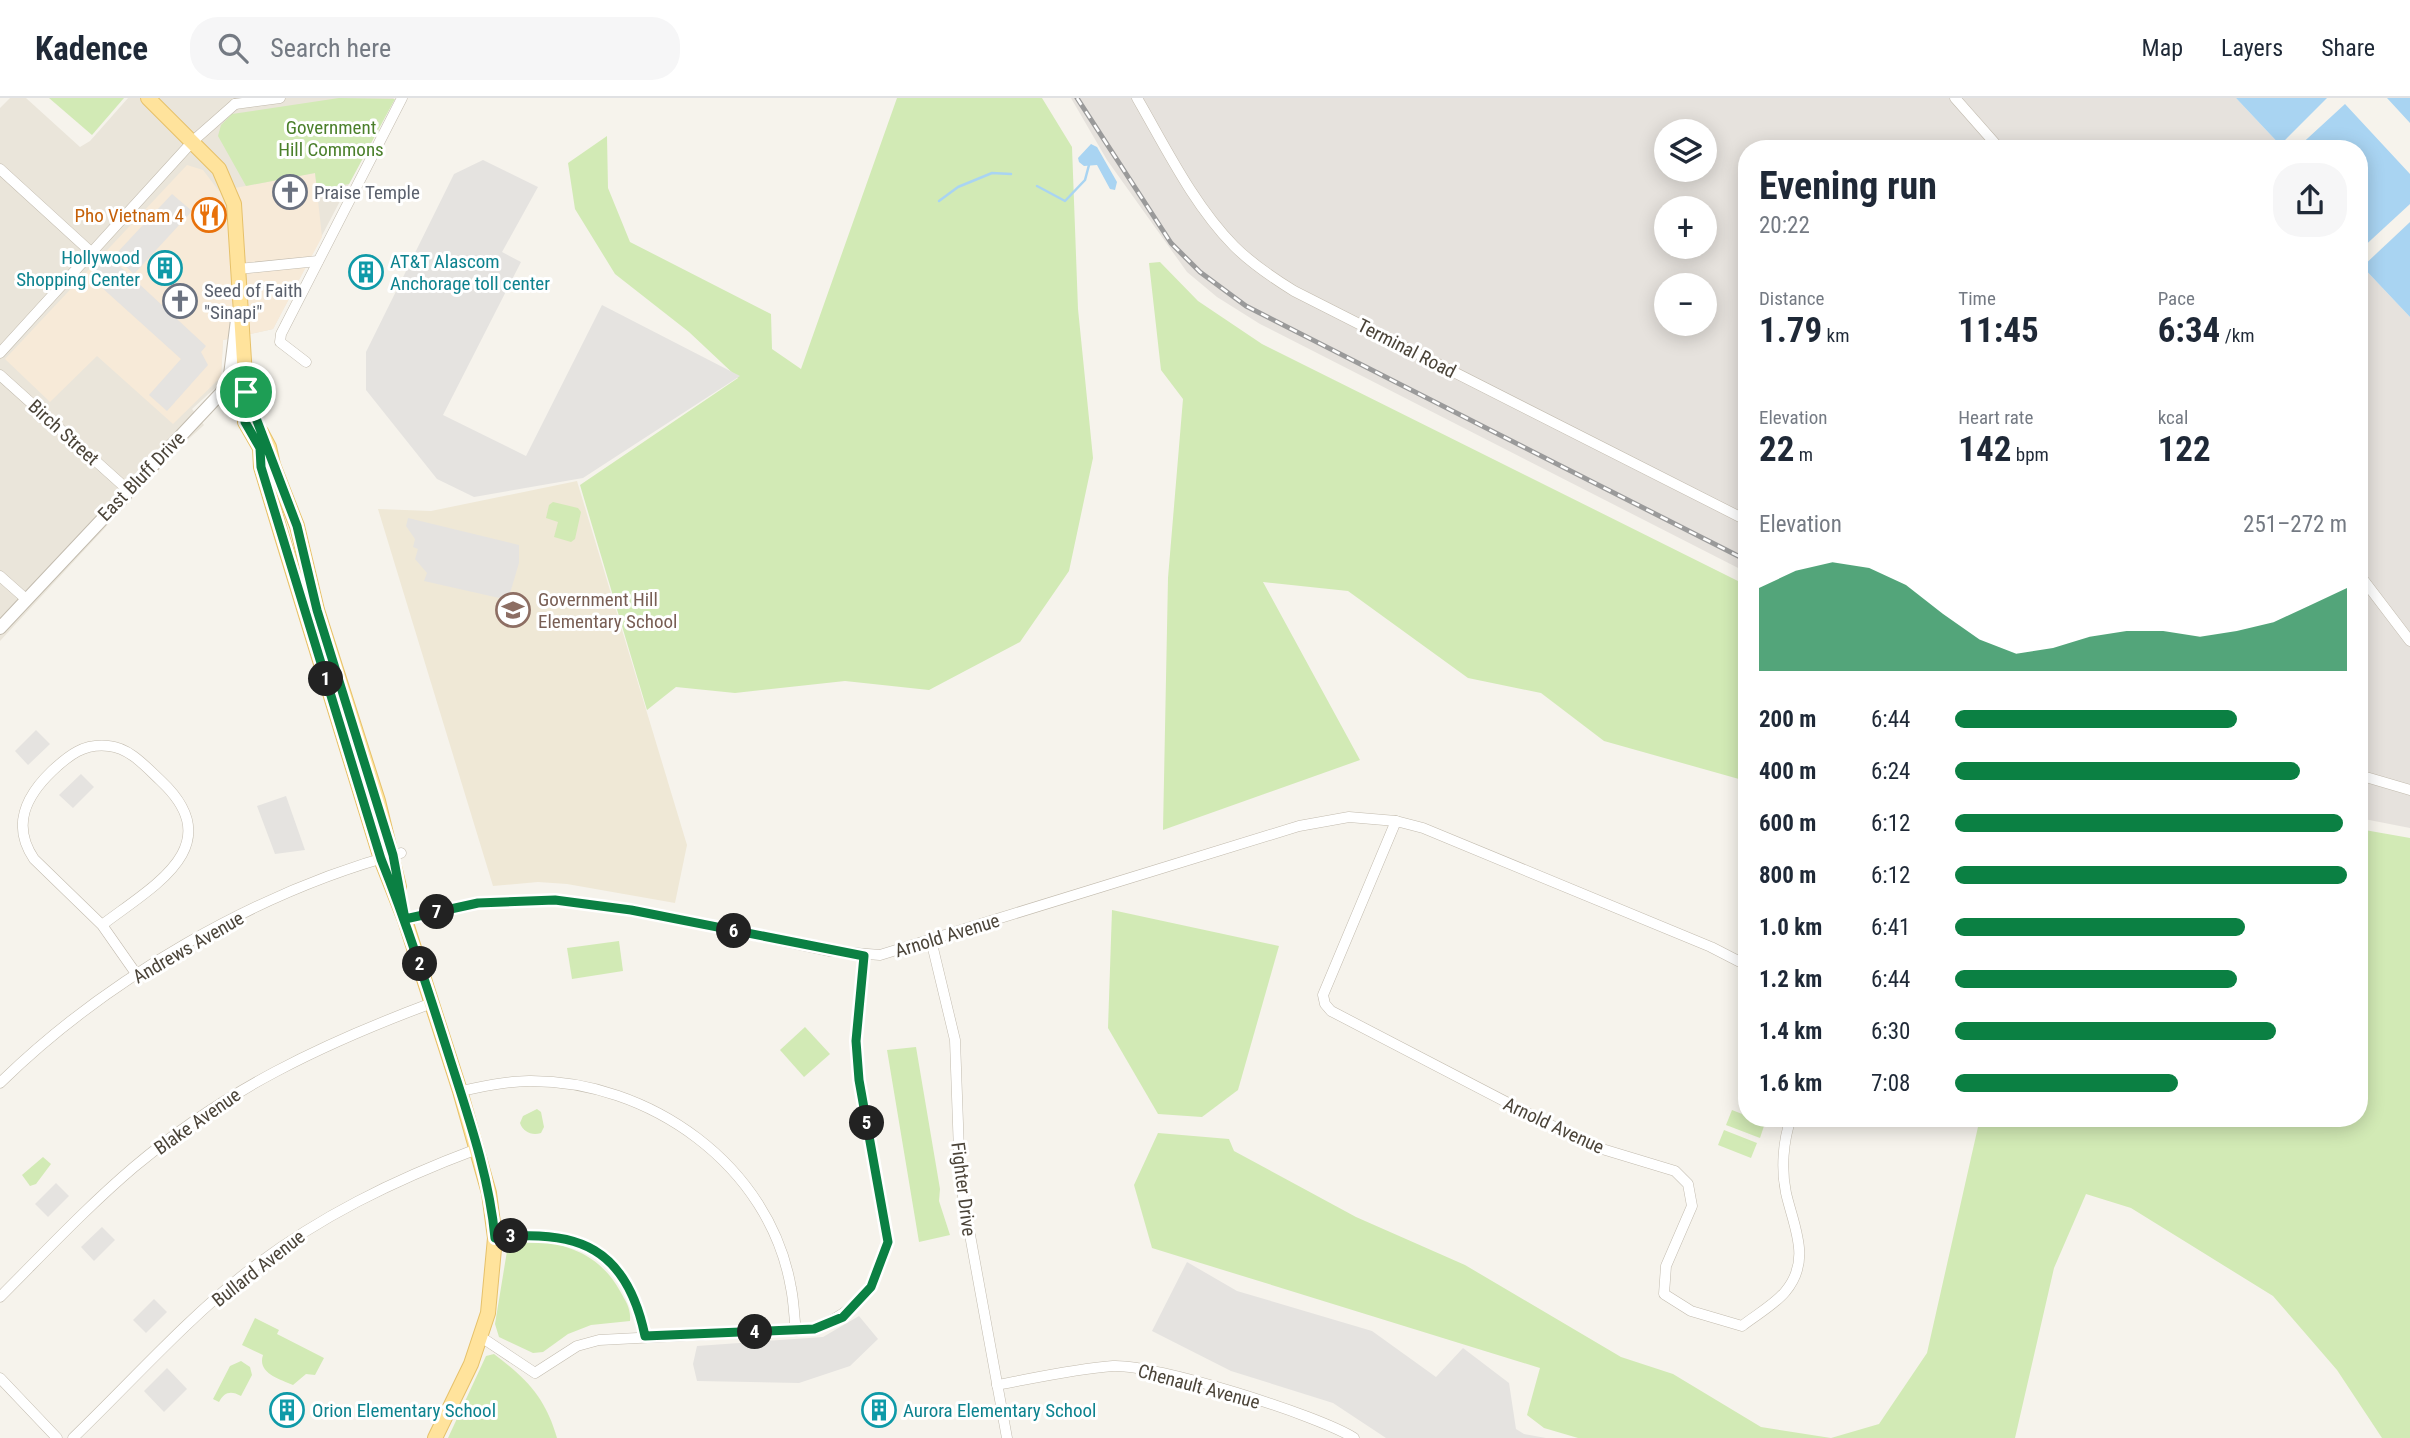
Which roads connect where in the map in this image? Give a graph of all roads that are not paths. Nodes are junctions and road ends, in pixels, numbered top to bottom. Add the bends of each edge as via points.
1 (148, 98) edge
2 (280, 98) edge
3 (402, 98) edge
4 (1137, 98) edge
5 (1955, 98) edge
6 (234, 101) edge
7 (1992, 140) edge
8 (193, 141) junction
9 (0, 169) edge
10 (92, 253) junction
11 (318, 261) junction
12 (238, 269) junction
13 (239, 305) junction
14 (0, 353) edge
15 (306, 362) dead end
16 (0, 375) edge
17 (128, 490) junction
18 (1738, 516) edge
19 (0, 576) edge
20 (2368, 586) edge
21 (26, 599) junction
22 (0, 628) edge
23 (2410, 641) edge
24 (2368, 777) edge
25 (2410, 789) edge
26 (1396, 821) junction
27 (392, 856) junction
28 (405, 919) junction
29 (103, 925) junction
30 (931, 940) junction
31 (864, 956) junction
32 (1738, 961) edge
33 (137, 975) junction
34 (432, 1003) junction
35 (0, 1083) edge
36 (460, 1091) junction
37 (1788, 1127) edge
38 (477, 1149) junction
39 (495, 1238) junction
40 (0, 1297) edge
41 (796, 1331) junction
42 (645, 1336) junction
43 (481, 1337) junction
44 (0, 1378) edge
45 (997, 1385) junction
46 (57, 1438) edge
47 (74, 1438) edge
48 (435, 1438) edge
49 (1007, 1438) edge
50 (1354, 1438) edge

1 - 8 main road
2 - 6 street
3 - 11 street
4 - 18 street, Terminal Road via 1206,213 1261,271 1294,292
5 - 7 street
6 - 8 street
8 - 10 street
8 - 12 main road via 219,169 234,204
9 - 10 street
10 - 14 street
11 - 12 street
11 - 15 street via 280,342
12 - 13 main road
13 - 17 street, East Bluff Drive via 228,383
13 - 27 main road via 245,422 260,448 261,467
16 - 17 street, Birch Street
17 - 21 street, East Bluff Drive
19 - 21 street
20 - 23 street
21 - 22 street, East Bluff Drive
24 - 25 street
26 - 30 street, Arnold Avenue via 1349,817 1299,825
26 - 32 street, Arnold Avenue via 1589,896
26 - 37 street, Arnold Avenue via 1323,995 1325,1004 1354,1024 1588,1145 1675,1171 1688,1184 1692,1206 1665,1266 1664,1294 1691,1311 1742,1326 1785,1292 1795,1276 1801,1256 1799,1231 1786,1192 1784,1138
27 - 28 main road
27 - 33 street, Andrews Avenue via 243,915
28 - 31 street, Arnold Avenue via 478,903 555,900 631,910
28 - 34 main road
29 - 29 street via 26,848 23,811 35,788 70,754 82,748 111,746 136,758 179,798 188,829 183,858 174,870
29 - 33 street
30 - 31 street, Arnold Avenue
30 - 45 street, Fighter Drive via 955,1040 960,1180
31 - 41 street via 858,1067 888,1242 881,1267 858,1304 843,1317
33 - 35 street, Andrews Avenue via 52,1037
34 - 36 main road
34 - 40 street, Blake Avenue via 305,1054 211,1109 134,1167
36 - 38 main road
36 - 41 street via 527,1081 569,1083 606,1090 680,1124 713,1150 758,1206 791,1287
38 - 39 main road
38 - 47 street, Bullard Avenue via 388,1184 277,1250 206,1308
39 - 42 street via 554,1235 599,1254 632,1291
39 - 43 main road via 492,1289
41 - 42 street
42 - 43 street via 577,1346 535,1373
43 - 48 main road
44 - 46 street
45 - 49 street, Fighter Drive
45 - 50 street, Chenault Avenue via 1130,1367 1326,1423

